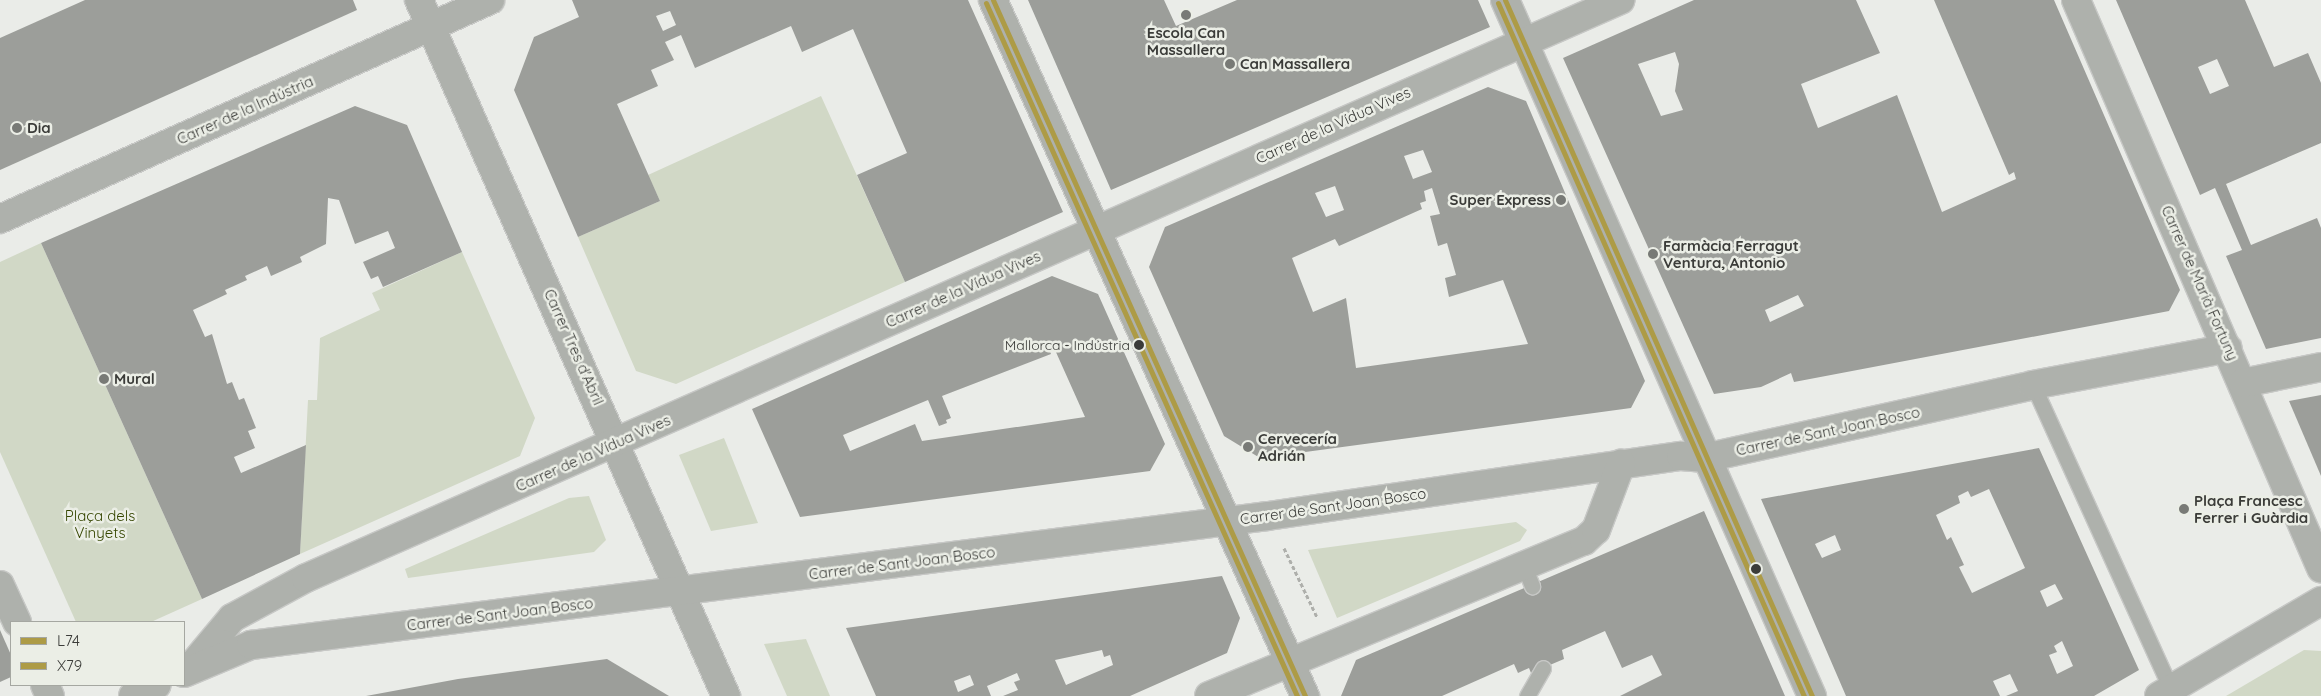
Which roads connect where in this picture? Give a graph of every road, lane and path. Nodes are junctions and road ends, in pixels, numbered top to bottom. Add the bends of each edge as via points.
1 (418, 0) edge
2 (490, 0) edge
3 (993, 0) edge
4 (1505, 0) edge
5 (1620, 0) edge
6 (2076, 0) edge
7 (430, 26) junction
8 (1523, 42) junction
9 (0, 219) edge
10 (1094, 230) junction
11 (2228, 348) junction
12 (2321, 366) edge
13 (2243, 383) junction
14 (2033, 386) junction
15 (616, 444) junction
16 (1705, 458) junction
17 (1621, 464) junction
18 (2310, 515) edge
19 (1268, 516) junction
20 (1228, 521) junction
21 (2321, 568) edge
22 (306, 578) joint
23 (0, 585) edge
24 (682, 592) junction
25 (2321, 601) edge
26 (17, 621) edge
27 (1330, 645) junction
28 (1289, 662) junction
29 (1543, 668) dead end
30 (185, 672) edge
31 (155, 686) edge
32 (2165, 692) edge
33 (133, 696) edge
34 (726, 696) edge
35 (1209, 696) edge
36 (1305, 696) edge
37 (1527, 696) edge
38 (1812, 696) edge

1 - 7 street, Carrer Tres d'Abril
2 - 7 street, Carrer de la Indústria
3 - 10 street
4 - 8 street
5 - 8 street, Carrer de la Vídua Vives
6 - 11 street, Carrer de Marià Fortuny
7 - 9 street, Carrer de la Indústria
7 - 15 street, Carrer Tres d'Abril
8 - 10 street, Carrer de la Vídua Vives
8 - 16 street
10 - 15 street, Carrer de la Vídua Vives
10 - 20 street via 1148,340
11 - 13 street, Carrer de Marià Fortuny
11 - 14 street
12 - 13 street
13 - 18 street, Carrer de Marià Fortuny
14 - 16 street, Carrer de Sant Joan Bosco
14 - 32 lane
15 - 22 street, Carrer de la Vídua Vives
15 - 24 street, Carrer Tres d'Abril
16 - 17 street, Carrer de Sant Joan Bosco via 1681,456
16 - 38 street
17 - 19 street, Carrer de Sant Joan Bosco
17 - 27 street via 1596,530 1528,576
18 - 21 street, Carrer de Marià Fortuny
19 - 20 street, Carrer de Sant Joan Bosco
19 - 27 path
20 - 24 street, Carrer de Sant Joan Bosco
20 - 28 street
22 - 30 street, Carrer de Sant Joan Bosco via 232,618
23 - 26 street
24 - 30 street, Carrer de Sant Joan Bosco via 251,645
24 - 34 street, Carrer Tres d'Abril
25 - 32 street
27 - 28 street
28 - 35 street
28 - 36 street
29 - 37 lane
31 - 33 street

